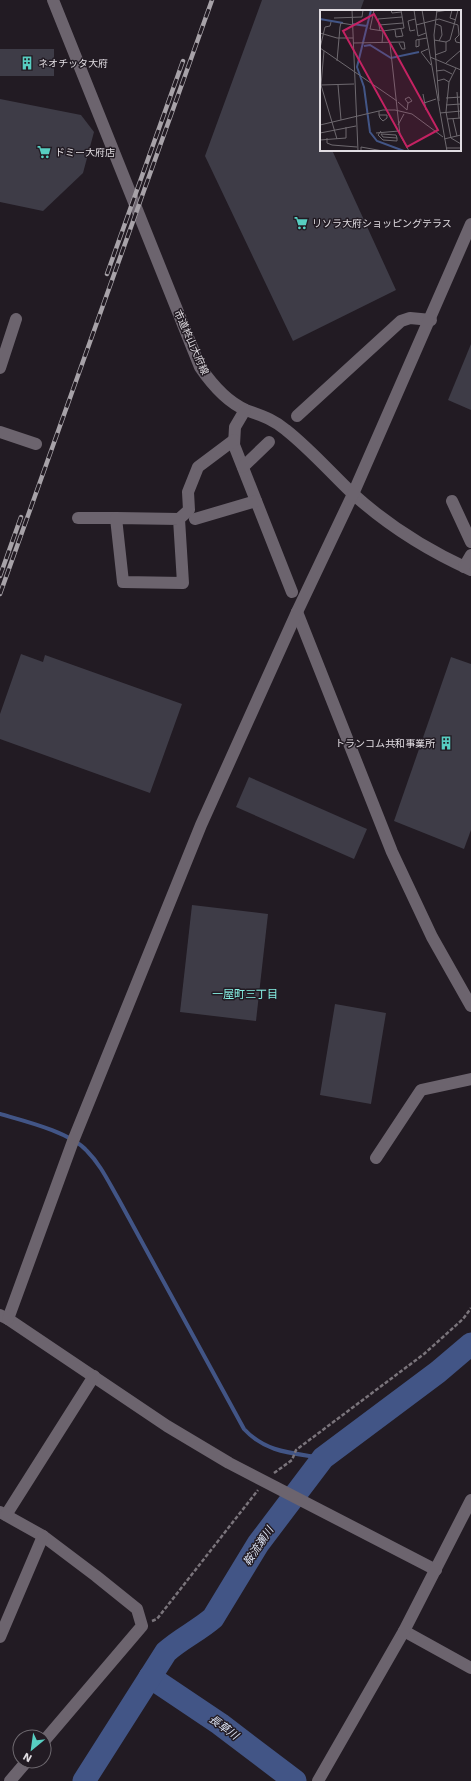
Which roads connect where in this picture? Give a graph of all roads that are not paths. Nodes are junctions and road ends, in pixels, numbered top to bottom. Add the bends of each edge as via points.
1 (53, 0) edge
2 (471, 224) edge
3 (467, 244) edge
4 (16, 319) dead end
5 (430, 320) junction
6 (0, 368) edge
7 (245, 410) junction
8 (297, 416) dead end
9 (0, 432) edge
10 (234, 440) junction
11 (269, 442) dead end
12 (36, 444) dead end
13 (243, 467) junction
14 (353, 494) junction
15 (256, 501) junction
16 (452, 501) dead end
17 (78, 518) dead end
18 (116, 518) junction
19 (178, 519) junction
20 (195, 519) dead end
21 (471, 542) edge
22 (471, 556) edge
23 (468, 568) edge
24 (292, 592) dead end
25 (297, 612) junction
26 (471, 1006) edge
27 (471, 1079) edge
28 (376, 1158) dead end
29 (4, 1317) edge
30 (94, 1376) junction
31 (471, 1500) edge
32 (3, 1513) edge
33 (43, 1536) junction
34 (436, 1570) junction
35 (5, 1612) edge
36 (404, 1631) junction
37 (0, 1637) edge
38 (471, 1668) edge
39 (52, 1732) edge
40 (20, 1769) edge
41 (10, 1781) edge
42 (318, 1781) edge

1 - 7 street, 市道柊山大府線 via 200,367 211,383
2 - 3 street
3 - 5 street
4 - 6 street
5 - 8 street via 410,318 401,321
5 - 14 street
7 - 10 street via 235,427
7 - 14 street, 市道柊山大府線 via 268,417 287,430
9 - 12 street
10 - 13 street
10 - 19 street via 198,467 188,492 189,510
11 - 13 street
13 - 15 street
14 - 23 street, 市道柊山大府線 via 422,544
14 - 25 street
15 - 20 street
15 - 24 street
16 - 21 street
17 - 18 street
18 - 19 street
18 - 19 street via 123,582 184,583
22 - 23 street
25 - 26 street via 392,852 432,937
25 - 29 street via 201,825
27 - 28 street via 421,1090
29 - 30 street
30 - 32 street
30 - 34 street via 166,1426 266,1483
31 - 34 street
32 - 33 street
33 - 35 street
33 - 39 street via 137,1609 142,1626
34 - 36 street
35 - 37 street
36 - 38 street
36 - 42 street
40 - 41 street

